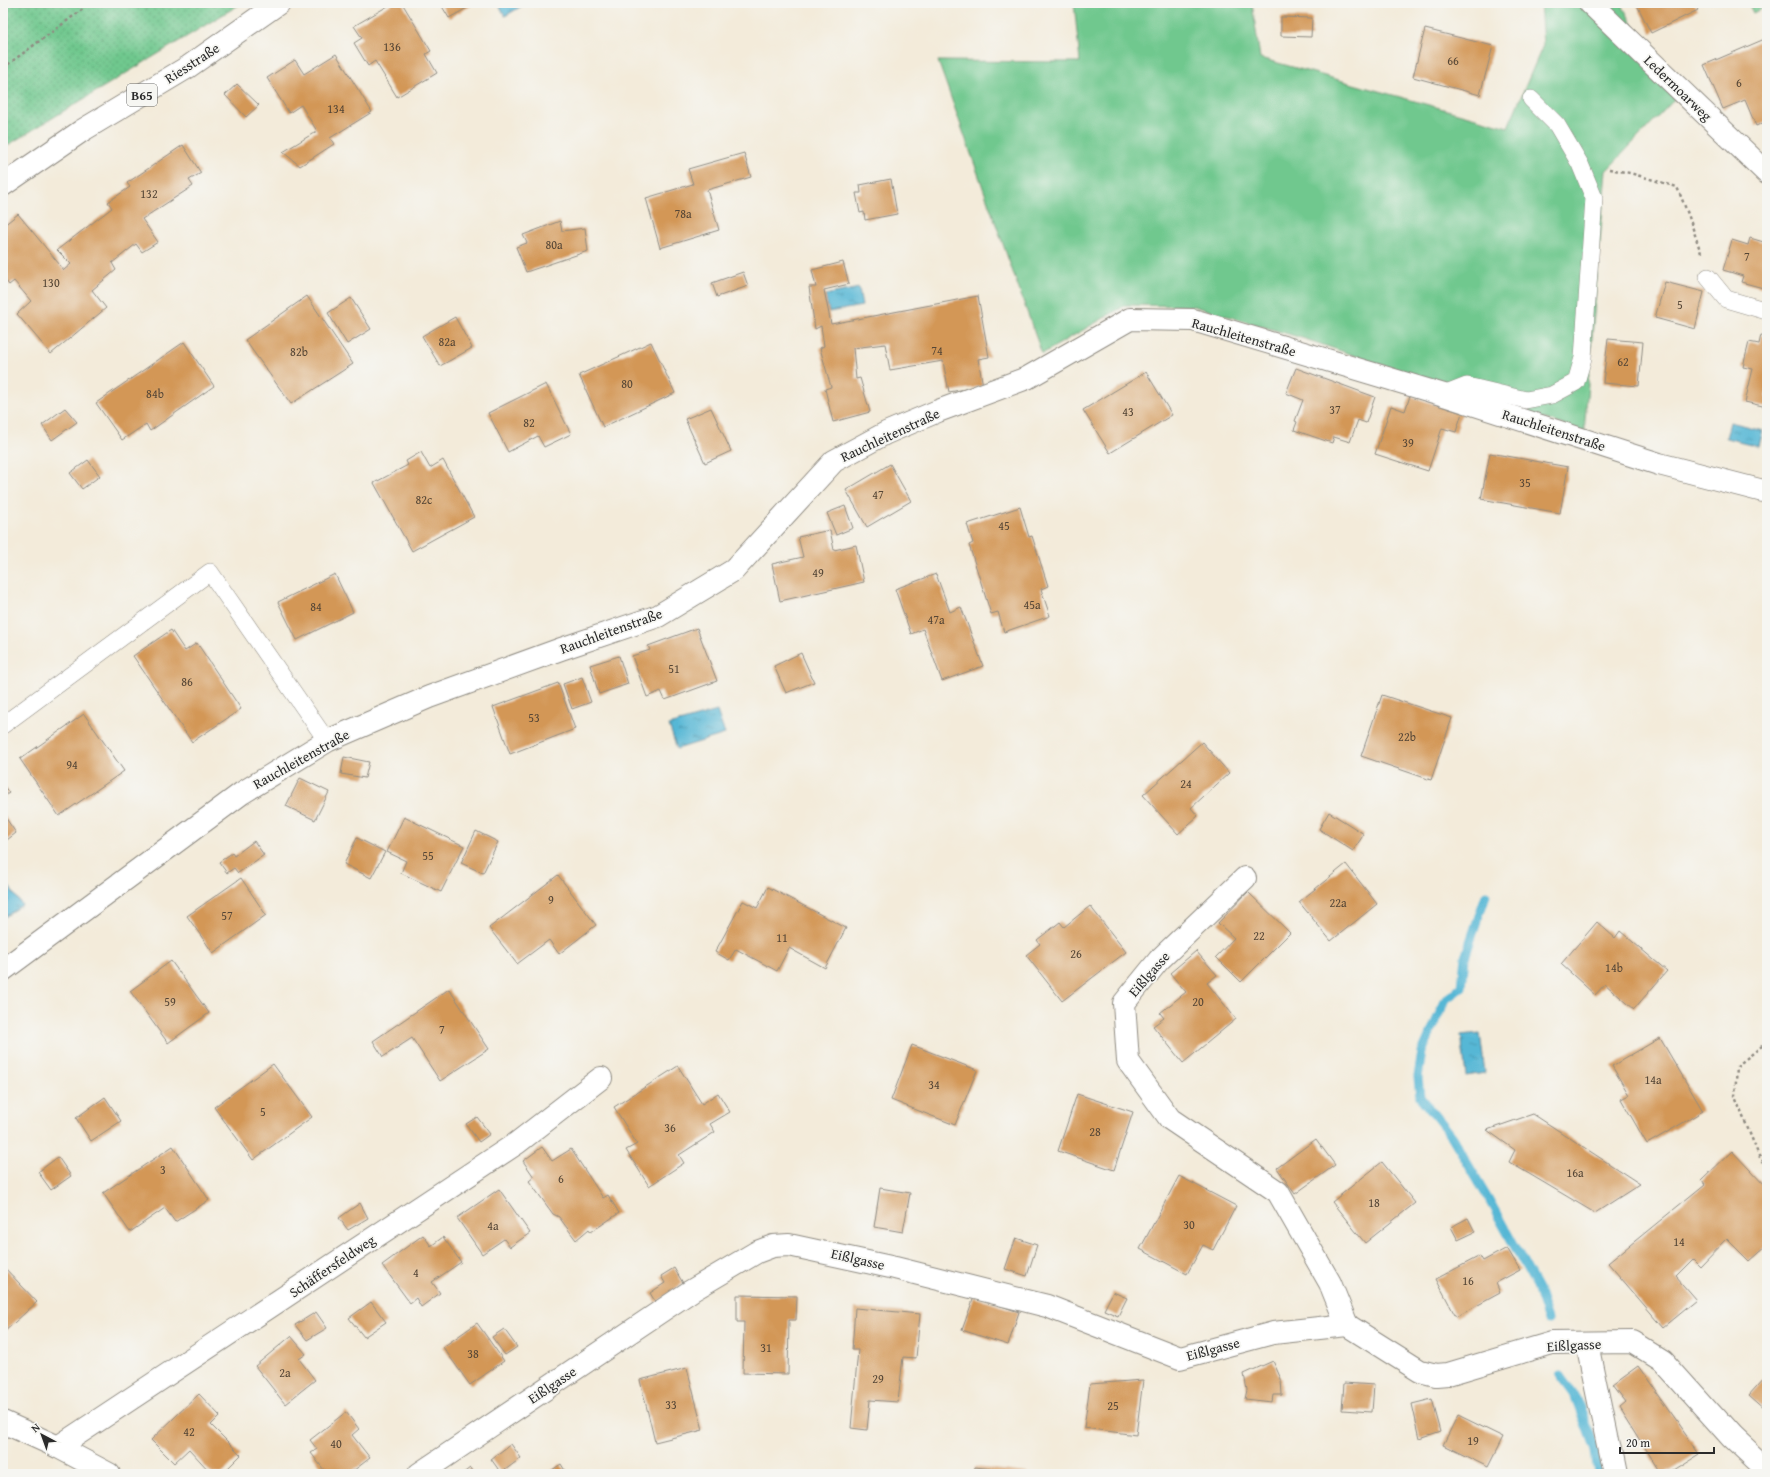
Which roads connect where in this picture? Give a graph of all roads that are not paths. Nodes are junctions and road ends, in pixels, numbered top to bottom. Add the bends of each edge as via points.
1 (279, 3) edge
2 (1590, 3) edge
3 (1531, 100) dead end
4 (1767, 173) edge
5 (3, 185) edge
6 (1708, 277) road end
7 (1767, 311) edge
8 (1444, 395) junction
9 (1767, 492) edge
10 (3, 725) edge
11 (328, 741) junction
12 (1245, 878) dead end
13 (3, 970) edge
14 (601, 1078) dead end
15 (1346, 1325) junction
16 (1587, 1344) junction
17 (3, 1422) edge
18 (58, 1447) junction
19 (1767, 1471) edge
20 (109, 1474) edge
21 (419, 1474) edge
22 (1614, 1474) edge

1 - 5 street, Riesstraße / B65 via 188,67 83,130
2 - 4 street, Ledermoarweg
3 - 8 lane via 1557,126 1580,164 1594,198 1583,358 1576,382 1552,395 1526,400 1467,386
6 - 7 lane via 1726,299
8 - 9 street, Rauchleitenstraße via 1659,464
8 - 11 street, Rauchleitenstraße via 1193,320 1130,319 1027,378 893,430 834,460 734,570 658,616 429,697
10 - 11 lane via 210,572
11 - 13 street, Rauchleitenstraße via 242,793
12 - 15 street, Eißlgasse via 1159,960 1124,1003 1128,1062 1170,1119 1278,1192 1330,1283
14 - 18 street, Schäffersfeldweg via 517,1143
15 - 16 street, Eißlgasse via 1420,1371 1436,1375 1448,1374 1552,1343
15 - 21 street, Eißlgasse via 1272,1333 1180,1358 1047,1306 805,1247 773,1246 757,1252 691,1291
16 - 19 street, Eißlgasse via 1633,1342 1662,1360 1730,1437
16 - 22 street
17 - 18 street
18 - 20 street

